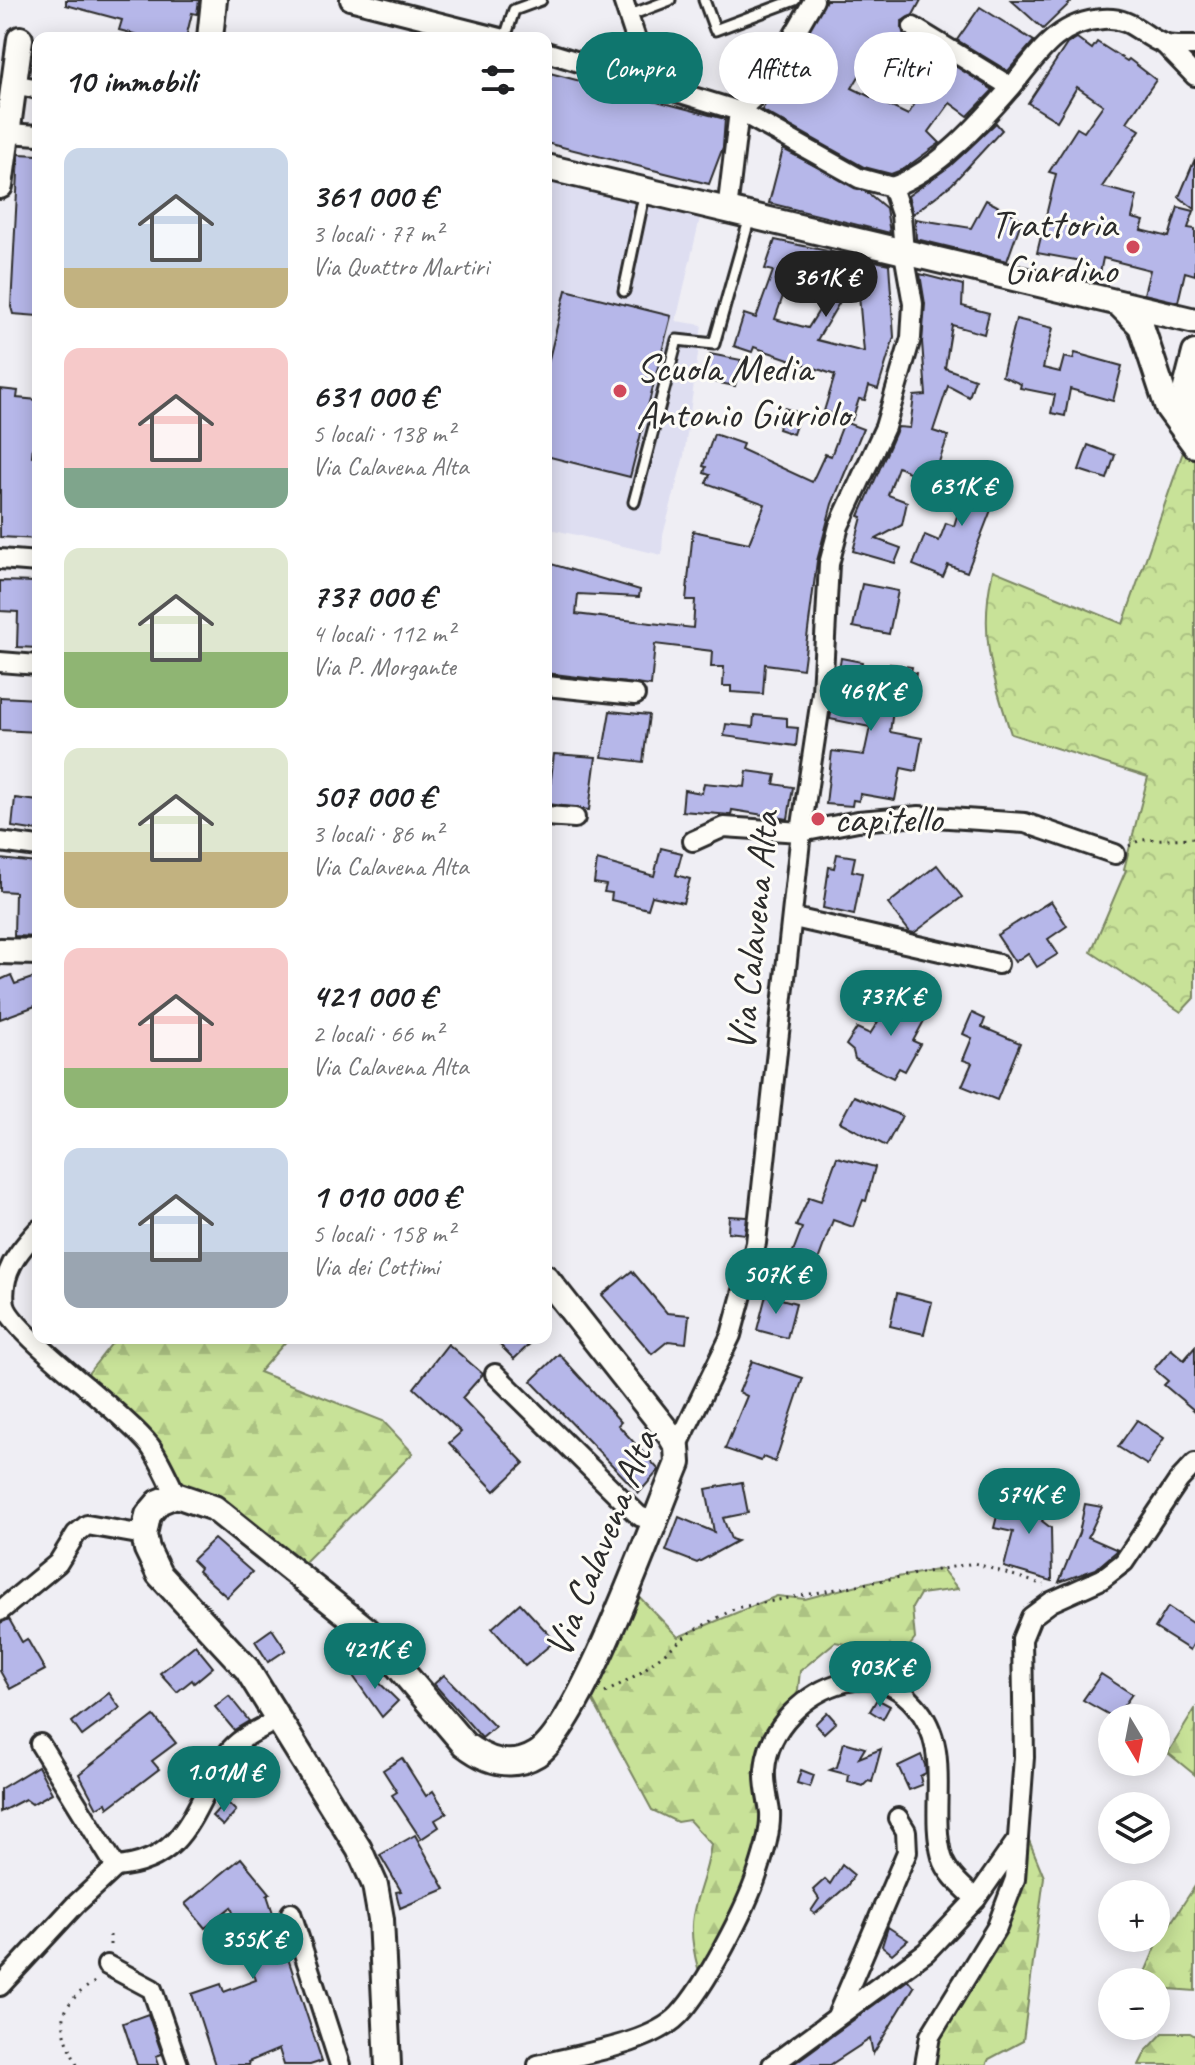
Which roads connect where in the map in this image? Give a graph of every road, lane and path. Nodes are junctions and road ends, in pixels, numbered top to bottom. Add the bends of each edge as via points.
1 (214, 0) edge
2 (350, 0) edge
3 (541, 0) edge
4 (670, 0) edge
5 (704, 0) edge
6 (795, 0) edge
7 (814, 0) edge
8 (626, 8) edge
9 (913, 27) dead end
10 (211, 32) edge
11 (478, 32) edge
12 (505, 32) edge
13 (634, 32) edge
14 (19, 38) edge
15 (1164, 44) junction
16 (1195, 46) edge
17 (552, 54) edge
18 (576, 61) edge
19 (1195, 76) edge
20 (26, 86) edge
21 (1011, 87) junction
22 (703, 100) edge
23 (739, 111) junction
24 (9, 133) junction
25 (32, 135) edge
26 (552, 168) edge
27 (0, 186) edge
28 (892, 187) junction
29 (645, 191) junction
30 (738, 214) junction
31 (904, 253) junction
32 (624, 291) dead end
33 (1121, 306) junction
34 (1195, 321) edge
35 (1195, 353) edge
36 (1195, 430) edge
37 (1195, 445) edge
38 (634, 502) dead end
39 (0, 559) edge
40 (32, 562) edge
41 (0, 662) edge
42 (32, 665) edge
43 (552, 687) edge
44 (635, 695) dead end
45 (552, 816) edge
46 (575, 818) dead end
47 (801, 832) junction
48 (1195, 838) edge
49 (693, 841) dead end
50 (0, 842) edge
51 (32, 846) edge
52 (1115, 854) joint
53 (794, 918) junction
54 (0, 951) edge
55 (32, 952) edge
56 (998, 964) dead end
57 (32, 1237) edge
58 (552, 1286) edge
59 (3, 1310) edge
60 (32, 1339) edge
61 (38, 1344) edge
62 (495, 1374) dead end
63 (677, 1447) junction
64 (1195, 1463) edge
65 (1187, 1484) edge
66 (176, 1495) junction
67 (654, 1521) junction
68 (144, 1535) junction
69 (1037, 1583) dead end
70 (0, 1611) edge
71 (579, 1697) junction
72 (278, 1719) junction
73 (40, 1744) dead end
74 (898, 1818) dead end
75 (1016, 1840) junction
76 (116, 1867) junction
77 (976, 1899) junction
78 (291, 1913) dead end
79 (110, 1935) dead end
80 (107, 1965) junction
81 (0, 1986) edge
82 (836, 2019) junction
83 (77, 2065) edge
84 (178, 2065) edge
85 (340, 2065) edge
86 (388, 2065) edge
87 (538, 2065) edge
88 (772, 2065) edge
89 (925, 2065) edge

1 - 10 street
2 - 11 street
3 - 12 lane via 514,10
4 - 8 lane
5 - 6 lane via 715,30
7 - 23 street via 762,90
8 - 13 street
9 - 21 street
14 - 20 street
15 - 16 street
15 - 19 street
15 - 21 street via 1136,24 1106,19 1074,24 1049,39
17 - 18 street
20 - 24 street
21 - 28 street via 923,172
22 - 23 street
23 - 28 street via 859,178
23 - 30 street
24 - 25 street
24 - 27 street
26 - 29 street
28 - 31 street, Via Calavena Alta via 901,214
29 - 30 street
29 - 32 lane
30 - 31 street
30 - 38 lane via 714,344 677,340
31 - 33 street
31 - 47 street, Via Calavena Alta via 913,304 911,338 885,427 839,526 829,564 822,692
33 - 34 street
33 - 37 street via 1141,326 1168,408
35 - 36 street via 1186,388
39 - 40 street
41 - 42 street
43 - 44 street
45 - 46 street
47 - 49 street via 724,827
47 - 52 street via 919,816 1025,823
47 - 53 street, Via Calavena Alta
48 - 52 path via 1140,840
50 - 51 street
53 - 56 street
53 - 63 street, Via Calavena Alta via 756,1243 731,1335
54 - 55 street
57 - 59 street via 10,1261
58 - 63 street
59 - 60 street
61 - 66 street via 150,1446
62 - 67 street via 639,1516
63 - 67 street, Via Calavena Alta via 678,1463
64 - 65 street
65 - 75 street via 1124,1562 1031,1617 1022,1639 1024,1757
66 - 68 street via 159,1502 148,1515
66 - 71 street, Via Calavena Alta via 214,1508 368,1631 481,1757 501,1763 538,1753 557,1736
67 - 71 street, Via Calavena Alta
68 - 70 street via 87,1525 58,1563
68 - 72 street via 159,1574 247,1669
69 - 71 path via 974,1563 736,1608 691,1632 605,1693 594,1699
72 - 76 street via 227,1754 191,1824 175,1842 155,1857
72 - 86 street via 359,1849 375,1885
73 - 76 street
74 - 82 street via 906,1831 907,1852
75 - 77 street
75 - 89 street via 1015,1879 997,1927 930,2036
76 - 81 street
77 - 82 street via 926,1952
77 - 87 street via 943,1860 939,1765 931,1731 916,1706 898,1689 875,1679 818,1691 795,1708 770,1748 764,1771 770,1817 757,1875 693,1998 654,2032
78 - 85 street
79 - 80 path
80 - 83 path via 101,1979 69,2000 62,2020
80 - 84 street via 152,1989
82 - 88 street

